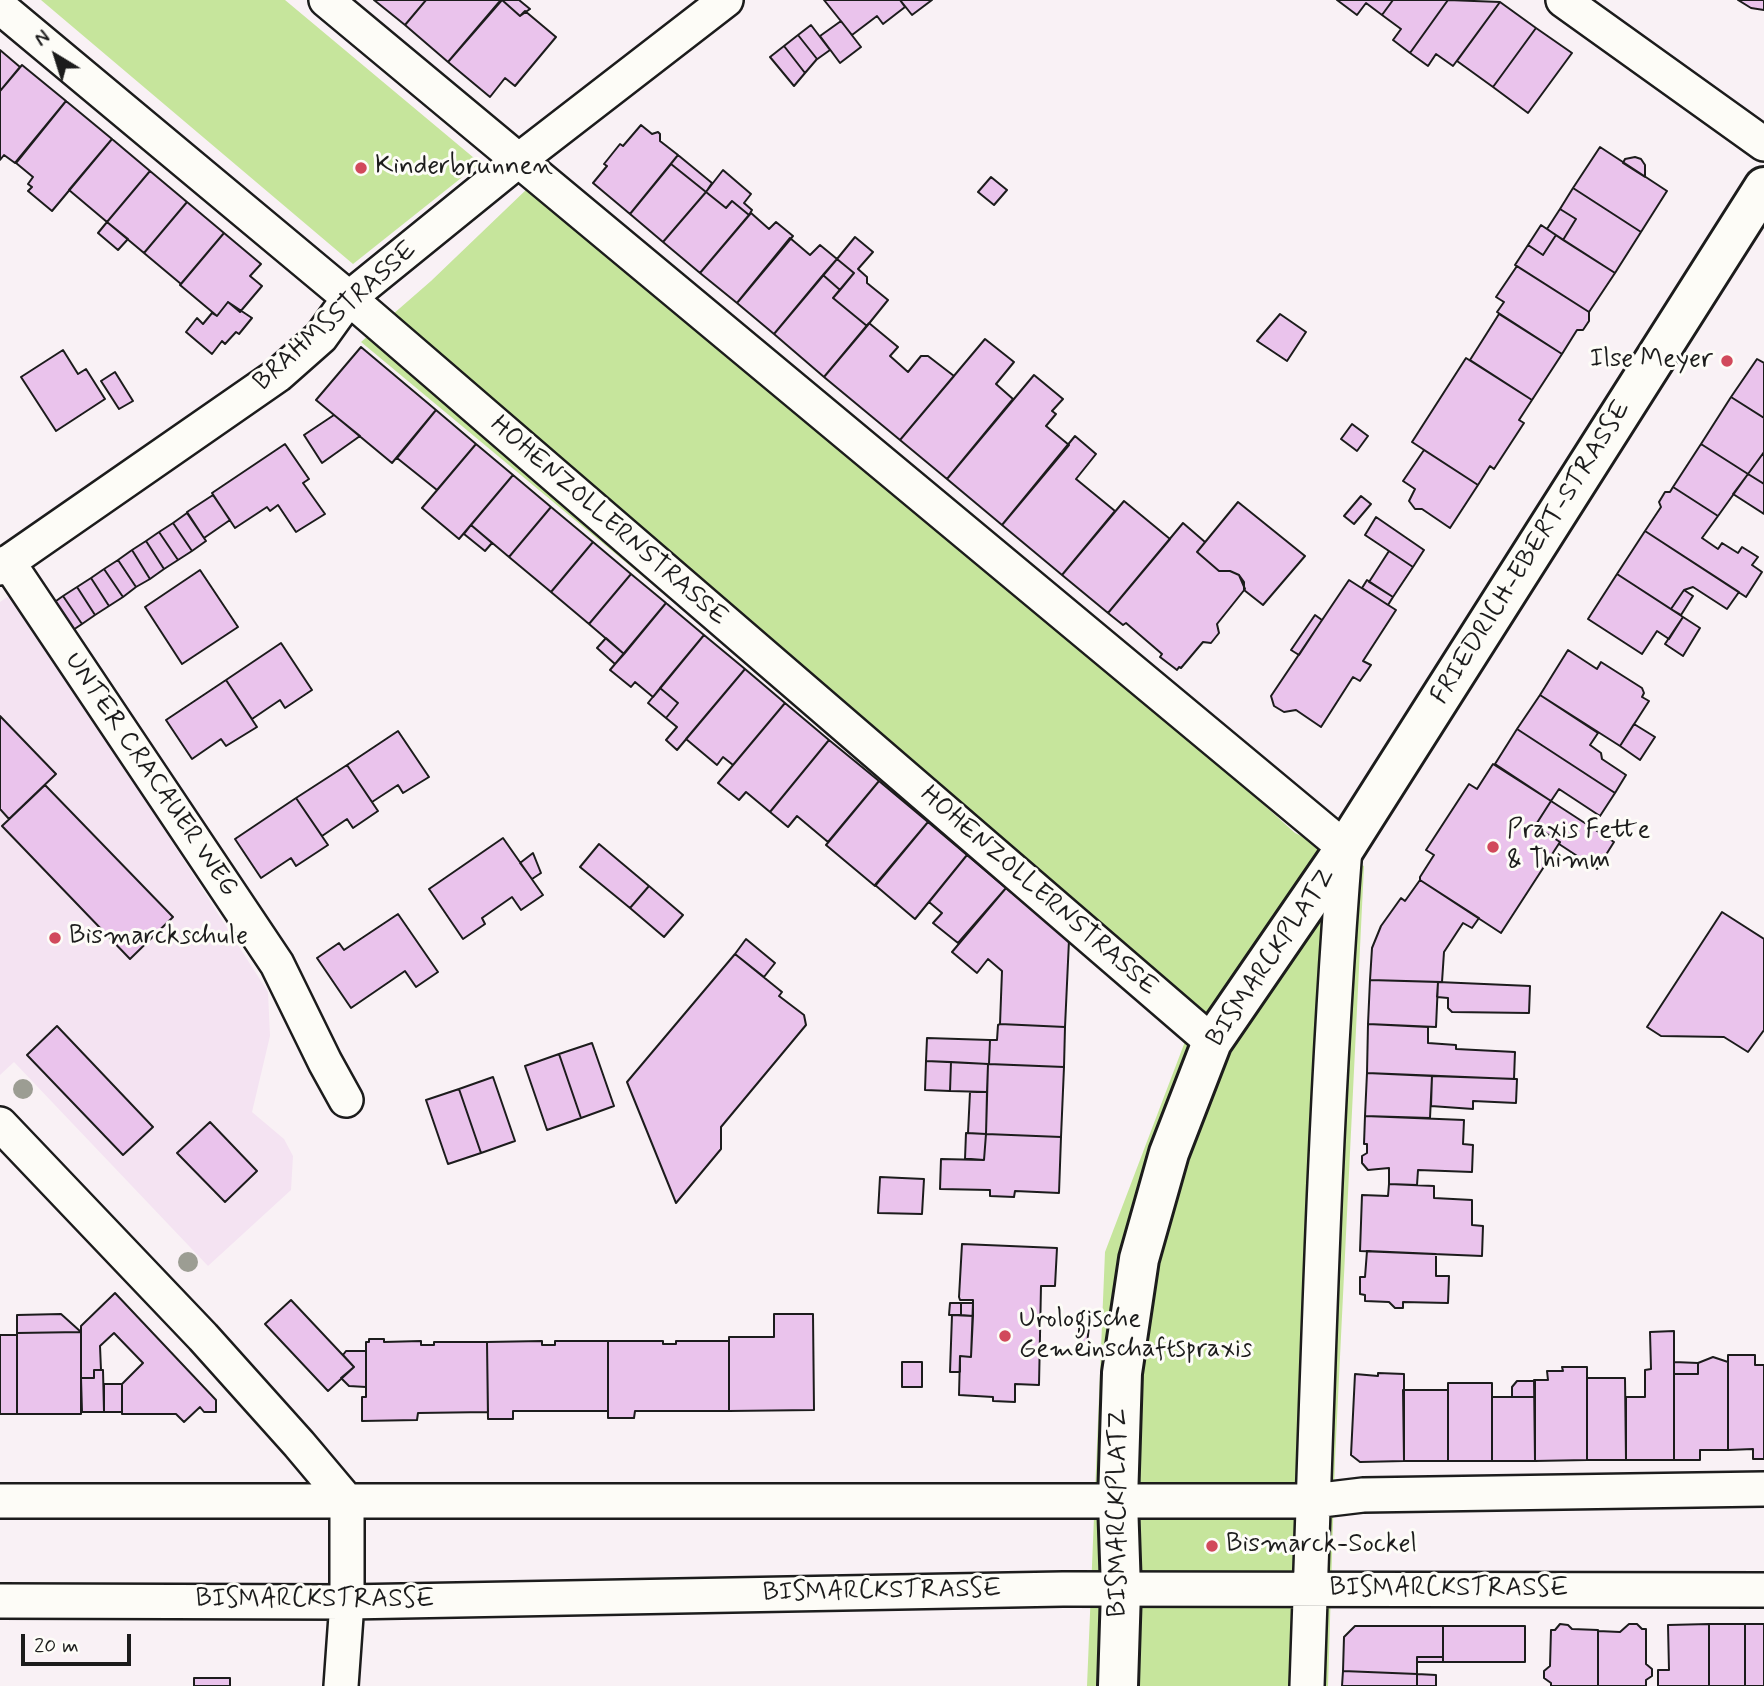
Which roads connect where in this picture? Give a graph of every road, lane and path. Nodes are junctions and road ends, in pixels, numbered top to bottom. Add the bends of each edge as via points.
1 (326, 0) edge
2 (726, 0) edge
3 (1563, 0) edge
4 (0, 7) edge
5 (1764, 144) edge
6 (519, 160) junction
7 (1764, 187) edge
8 (349, 298) junction
9 (4, 565) edge
10 (1345, 848) junction
11 (1212, 1042) junction
12 (346, 1100) dead end
13 (0, 1125) edge
14 (1764, 1489) edge
15 (1313, 1500) junction
16 (0, 1501) edge
17 (347, 1501) junction
18 (1118, 1501) junction
19 (1310, 1589) junction
20 (1121, 1590) junction
21 (1764, 1590) edge
22 (0, 1601) edge
23 (347, 1602) junction
24 (341, 1686) edge
25 (1118, 1686) edge
26 (1307, 1686) edge

1 - 6 street
2 - 6 street, BRAHMSSTRASSE
3 - 5 street
4 - 8 street, HOHENZOLLERNSTRASSE
6 - 8 street, BRAHMSSTRASSE
6 - 10 street
7 - 10 street, FRIEDRICH-EBERT-STRASSE
8 - 9 street, BRAHMSSTRASSE via 321,337 278,375
8 - 11 street, HOHENZOLLERNSTRASSE
9 - 12 street, UNTER CRACAUER WEG via 277,964
10 - 11 street, BISMARCKPLATZ
10 - 15 street, BISMARCKPLATZ
11 - 18 street, BISMARCKPLATZ via 1169,1153 1139,1259 1122,1373
13 - 17 street via 202,1337
14 - 15 street via 1363,1495
15 - 18 street
15 - 19 street, BISMARCKPLATZ
16 - 17 street
17 - 18 street
17 - 23 street
18 - 20 street, BISMARCKPLATZ
19 - 20 street, BISMARCKSTRASSE
19 - 21 street, BISMARCKSTRASSE
19 - 26 street, BISMARCKPLATZ
20 - 23 street, BISMARCKSTRASSE
20 - 25 street, BISMARCKPLATZ
22 - 23 street, BISMARCKSTRASSE
23 - 24 street

